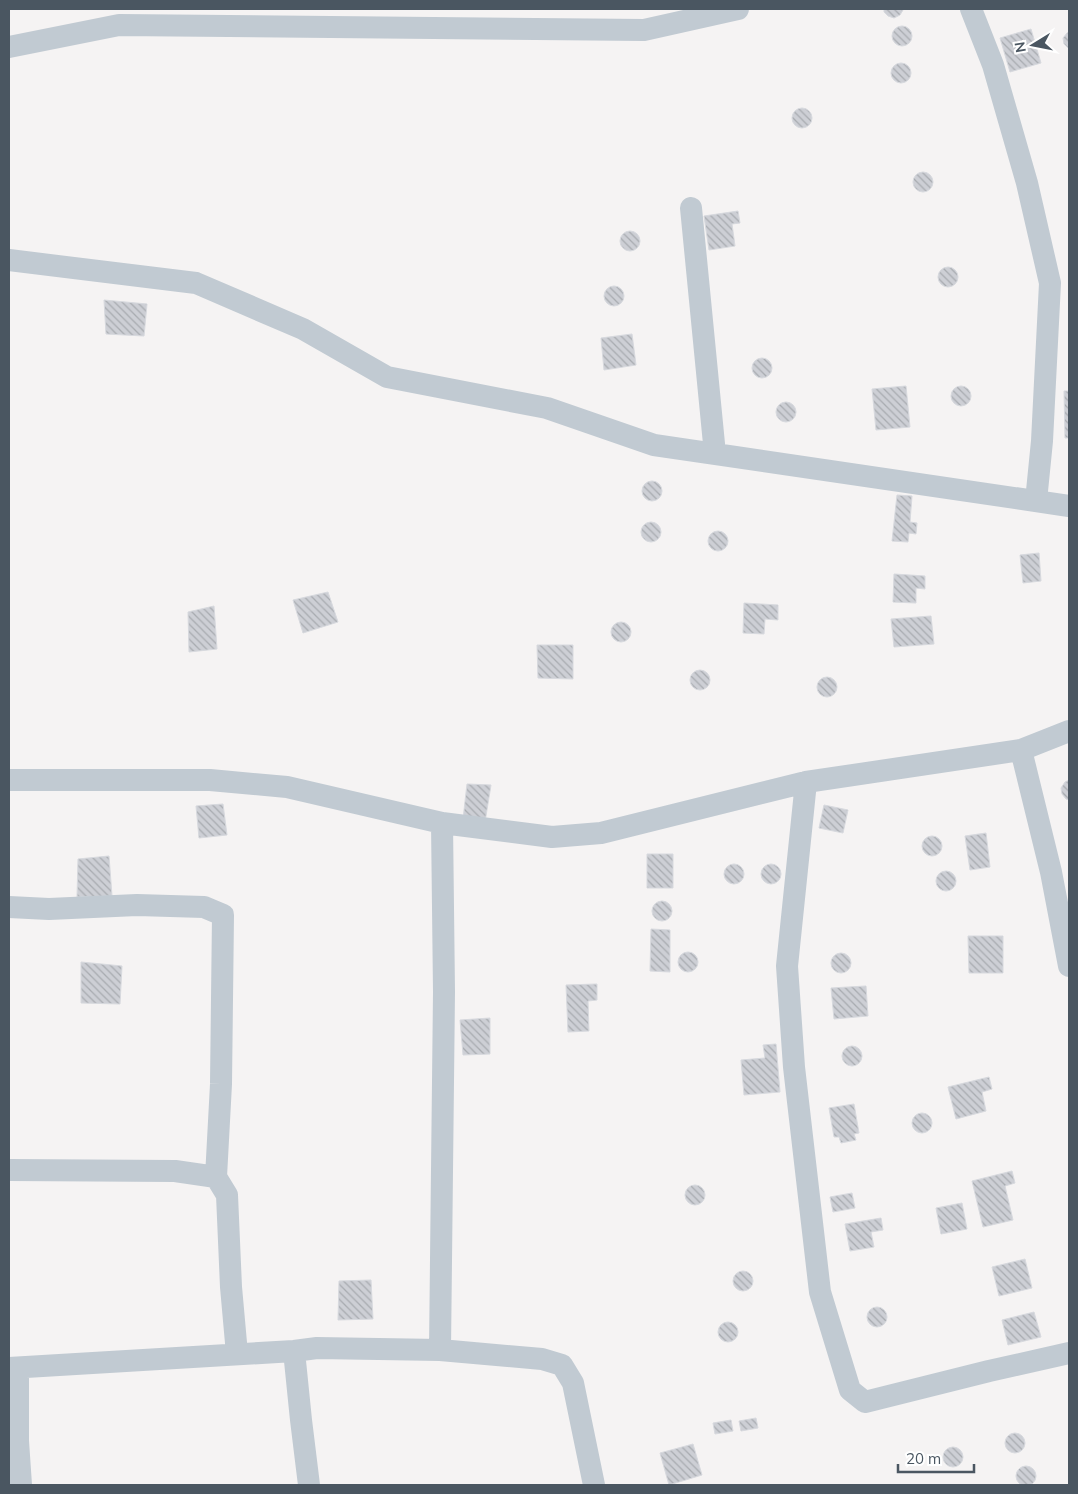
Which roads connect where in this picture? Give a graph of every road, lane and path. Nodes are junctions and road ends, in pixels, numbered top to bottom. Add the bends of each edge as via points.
1 (738, 9) edge
2 (971, 9) edge
3 (9, 47) edge
4 (691, 208) dead end
5 (9, 260) edge
6 (715, 454) junction
7 (1036, 502) junction
8 (1069, 506) edge
9 (1069, 731) edge
10 (1021, 750) junction
11 (9, 780) edge
12 (806, 782) junction
13 (442, 823) junction
14 (9, 907) edge
15 (1069, 966) edge
16 (9, 1170) edge
17 (216, 1177) junction
18 (294, 1350) junction
19 (440, 1350) junction
20 (1069, 1353) edge
21 (237, 1354) junction
22 (13, 1368) edge
23 (21, 1485) edge
24 (309, 1485) edge
25 (594, 1485) edge

1 - 3 street via 644,30 119,25
2 - 7 street via 992,65 1027,183 1050,283
4 - 6 street
5 - 6 street via 196,283 303,329 387,377 547,408 654,446
6 - 7 street
7 - 8 street
9 - 10 street
10 - 12 street
10 - 15 street via 1051,872
11 - 13 street via 210,780 287,787
12 - 13 street via 601,833 552,837
12 - 20 street via 787,966 794,1067 820,1292 850,1390 865,1402
13 - 19 street via 444,1002
14 - 17 street via 204,907 223,915 221,1084
16 - 17 street via 175,1171
17 - 21 street via 227,1195
18 - 19 street
18 - 21 street
18 - 24 street
19 - 25 street via 542,1359 562,1365 573,1384
21 - 22 street
22 - 23 street

